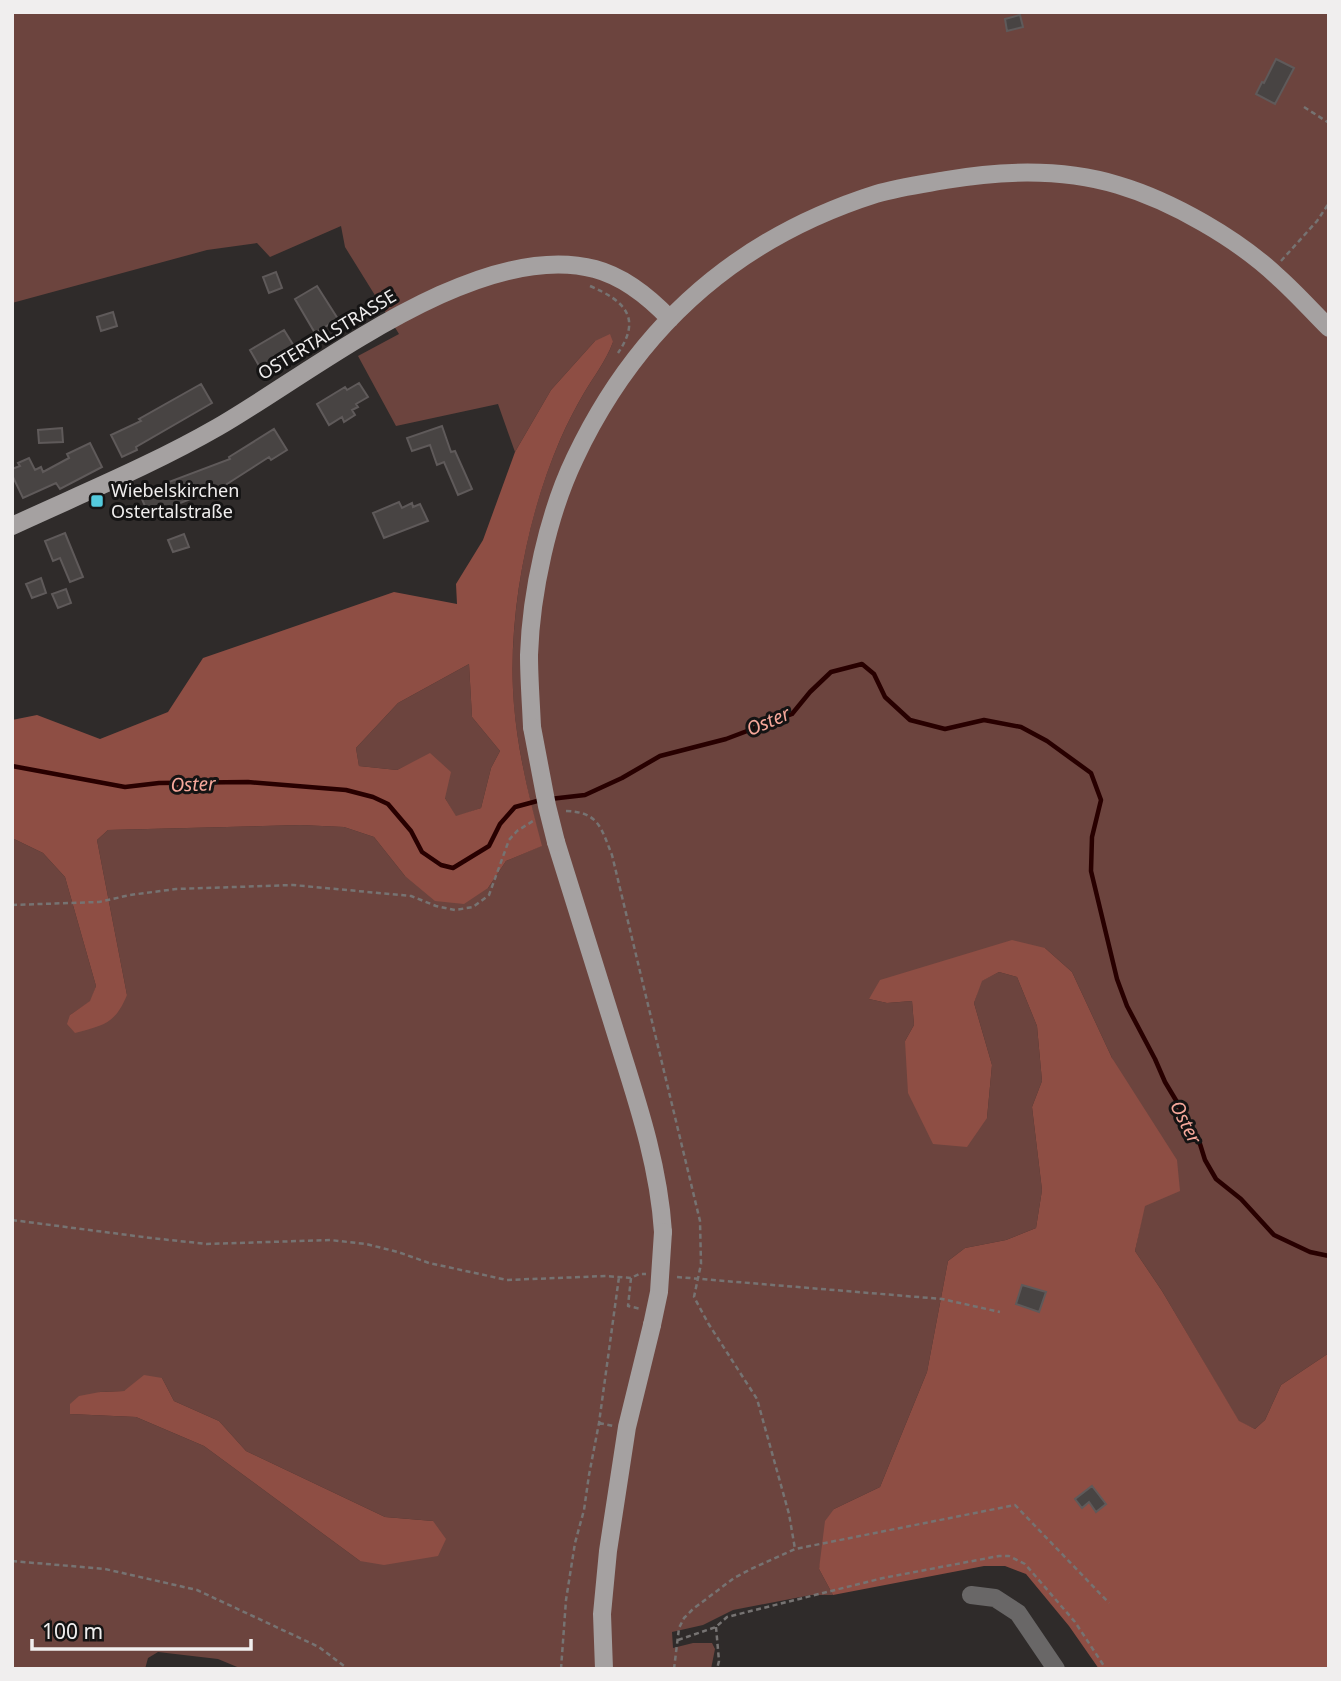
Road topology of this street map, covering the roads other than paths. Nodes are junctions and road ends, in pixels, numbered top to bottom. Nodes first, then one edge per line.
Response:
1 (670, 319) junction
2 (1329, 328) edge
3 (12, 526) edge
4 (971, 1595) dead end
5 (604, 1669) edge
6 (1056, 1669) edge

1 - 2 main road
1 - 3 main road, OSTERTALSTRASSE
1 - 5 main road, bridge
4 - 6 lane

